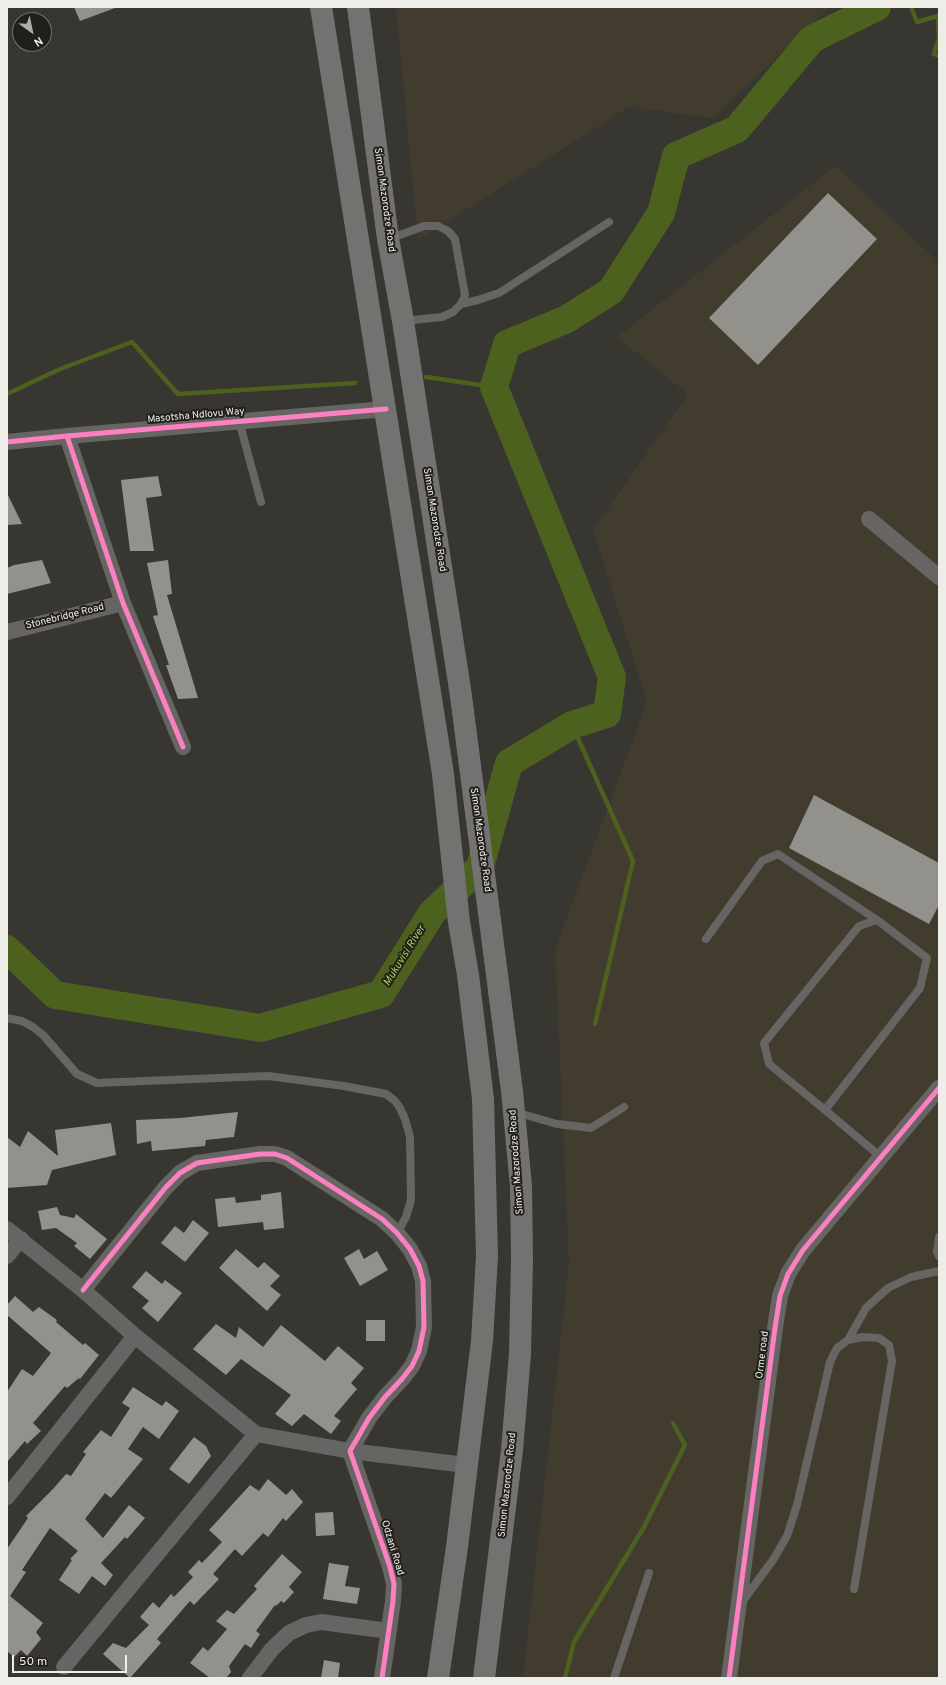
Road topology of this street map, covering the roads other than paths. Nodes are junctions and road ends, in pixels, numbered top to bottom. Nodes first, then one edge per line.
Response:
1 (321, 7) edge
2 (358, 7) edge
3 (609, 222) dead end
4 (388, 239) junction
5 (462, 304) junction
6 (403, 322) junction
7 (386, 409) junction
8 (239, 421) junction
9 (66, 436) junction
10 (7, 442) edge
11 (260, 502) dead end
12 (869, 519) dead end
13 (939, 577) edge
14 (123, 603) junction
15 (7, 632) edge
16 (183, 747) dead end
17 (877, 920) junction
18 (706, 939) dead end
19 (7, 1018) edge
20 (939, 1088) edge
21 (624, 1107) dead end
22 (825, 1110) junction
23 (514, 1112) junction
24 (881, 1157) junction
25 (7, 1229) edge
26 (397, 1233) junction
27 (939, 1237) edge
28 (20, 1239) junction
29 (7, 1256) edge
30 (939, 1256) edge
31 (939, 1271) edge
32 (82, 1290) junction
33 (135, 1336) junction
34 (848, 1340) junction
35 (256, 1434) junction
36 (350, 1451) junction
37 (466, 1465) junction
38 (7, 1497) edge
39 (649, 1573) dead end
40 (854, 1589) dead end
41 (739, 1606) junction
42 (389, 1631) junction
43 (64, 1667) dead end
44 (250, 1678) edge
45 (382, 1678) edge
46 (438, 1678) edge
47 (484, 1678) edge
48 (614, 1678) edge
49 (729, 1678) edge

1 - 7 highway
2 - 4 highway, Simon Mazorodze Road
3 - 5 lane
4 - 5 lane
4 - 6 highway, Simon Mazorodze Road
5 - 6 lane
6 - 23 highway, Simon Mazorodze Road
7 - 8 street, Masotsha Ndlovu Way
7 - 37 highway
8 - 9 street, Masotsha Ndlovu Way
8 - 11 lane
9 - 10 street, Masotsha Ndlovu Way
9 - 14 street
12 - 13 street
14 - 15 street, Stonebridge Road
14 - 16 street
17 - 18 lane
17 - 22 lane
17 - 22 lane
19 - 26 lane
20 - 24 street, Orme road
21 - 23 lane
22 - 24 lane
23 - 47 highway, Simon Mazorodze Road
24 - 41 street, Orme road
25 - 28 street
26 - 32 street
26 - 36 street
27 - 30 lane
28 - 29 street
28 - 32 street
31 - 34 lane
32 - 33 street
33 - 35 street
33 - 38 street
34 - 40 lane
34 - 41 lane
35 - 36 street
35 - 43 street
36 - 37 street
36 - 42 street, Odzani Road
37 - 46 highway
39 - 48 lane
41 - 49 street, Orme road
42 - 44 street
42 - 45 street, Odzani Road

